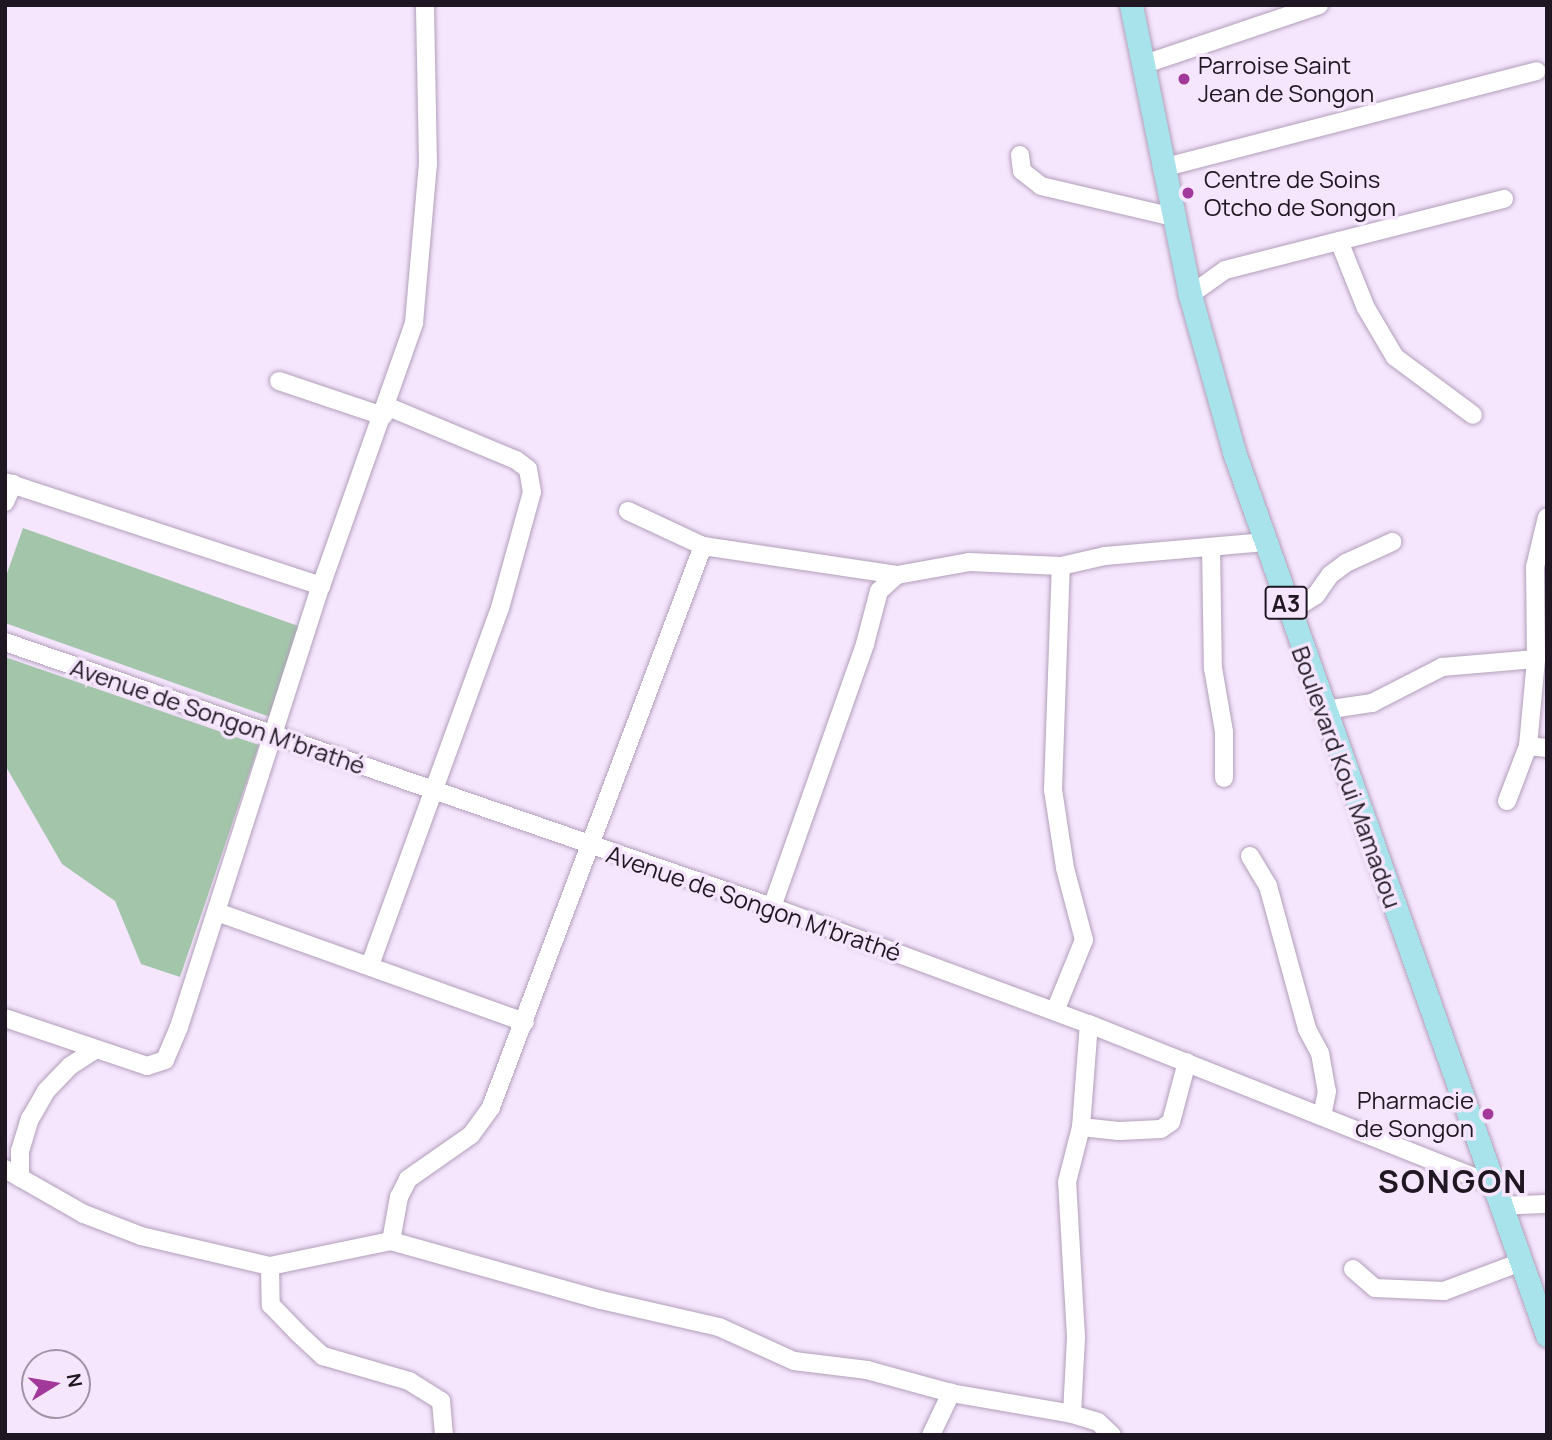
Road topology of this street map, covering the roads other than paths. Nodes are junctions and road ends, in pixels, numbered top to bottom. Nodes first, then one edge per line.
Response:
1 (425, 5) edge
2 (1130, 5) edge
3 (1319, 5) edge
4 (1142, 65) junction
5 (1537, 71) dead end
6 (1020, 155) dead end
7 (1162, 168) junction
8 (1504, 199) dead end
9 (1173, 217) junction
10 (1339, 241) junction
11 (1190, 295) junction
12 (279, 381) dead end
13 (384, 411) junction
14 (1473, 415) dead end
15 (9, 483) edge
16 (5, 502) edge
17 (628, 511) dead end
18 (1547, 517) edge
19 (1265, 542) junction
20 (1392, 542) dead end
21 (703, 545) junction
22 (1210, 547) junction
23 (1061, 566) junction
24 (897, 575) junction
25 (321, 586) junction
26 (1289, 611) junction
27 (5, 642) edge
28 (1539, 666) edge
29 (1325, 710) junction
30 (272, 734) junction
31 (1528, 746) junction
32 (1547, 748) edge
33 (1224, 778) dead end
34 (435, 791) junction
35 (1507, 801) dead end
36 (593, 846) junction
37 (1251, 856) dead end
38 (772, 907) junction
39 (217, 912) junction
40 (370, 965) junction
41 (1055, 1011) junction
42 (5, 1018) edge
43 (525, 1021) junction
44 (1089, 1024) junction
45 (95, 1050) junction
46 (1187, 1062) junction
47 (1322, 1116) junction
48 (1081, 1127) junction
49 (13, 1173) edge
50 (1497, 1195) junction
51 (1547, 1204) edge
52 (391, 1241) junction
53 (1521, 1262) junction
54 (270, 1266) junction
55 (1353, 1269) dead end
56 (1547, 1335) edge
57 (951, 1393) junction
58 (1072, 1414) junction
59 (444, 1435) edge
60 (931, 1435) edge
61 (1112, 1435) edge

1 - 13 street
2 - 4 main road, Boulevard Koui Mamadou / A3
3 - 4 street
4 - 7 main road, Boulevard Koui Mamadou / A3
5 - 7 street
6 - 9 street
7 - 9 main road, Boulevard Koui Mamadou / A3
8 - 10 street
9 - 11 main road, Boulevard Koui Mamadou / A3
10 - 11 street
10 - 14 street
11 - 19 main road, Boulevard Koui Mamadou / A3
12 - 13 street
13 - 25 street
13 - 34 street
15 - 16 street
15 - 25 street
17 - 21 street
18 - 28 street
19 - 22 street
19 - 26 main road, Boulevard Koui Mamadou / A3
20 - 26 street
21 - 24 street
21 - 36 street
22 - 23 street
22 - 33 street
23 - 24 street
23 - 41 street
24 - 38 street
25 - 30 street
26 - 29 main road, Boulevard Koui Mamadou / A3
27 - 30 street, Avenue de Songon M'brathé
28 - 29 street
28 - 31 street
29 - 50 main road, Boulevard Koui Mamadou / A3
30 - 34 street, Avenue de Songon M'brathé
30 - 39 street
31 - 32 street
31 - 35 street
34 - 36 street, Avenue de Songon M'brathé
34 - 40 street
36 - 38 street, Avenue de Songon M'brathé
36 - 43 street
37 - 47 street
38 - 41 street, Avenue de Songon M'brathé
39 - 40 street
39 - 45 street
40 - 43 street
41 - 44 street, Avenue de Songon M'brathé
42 - 45 street
43 - 52 street
44 - 46 street, Avenue de Songon M'brathé
44 - 48 street
45 - 49 street
46 - 47 street, Avenue de Songon M'brathé
46 - 48 street
47 - 50 street, Avenue de Songon M'brathé
48 - 58 street
49 - 54 street
50 - 51 street
50 - 53 main road, Boulevard Koui Mamadou / A3
52 - 54 street
52 - 57 street
53 - 55 street
53 - 56 main road, Boulevard Koui Mamadou / A3
54 - 59 street
57 - 58 street
57 - 60 street
58 - 61 street

